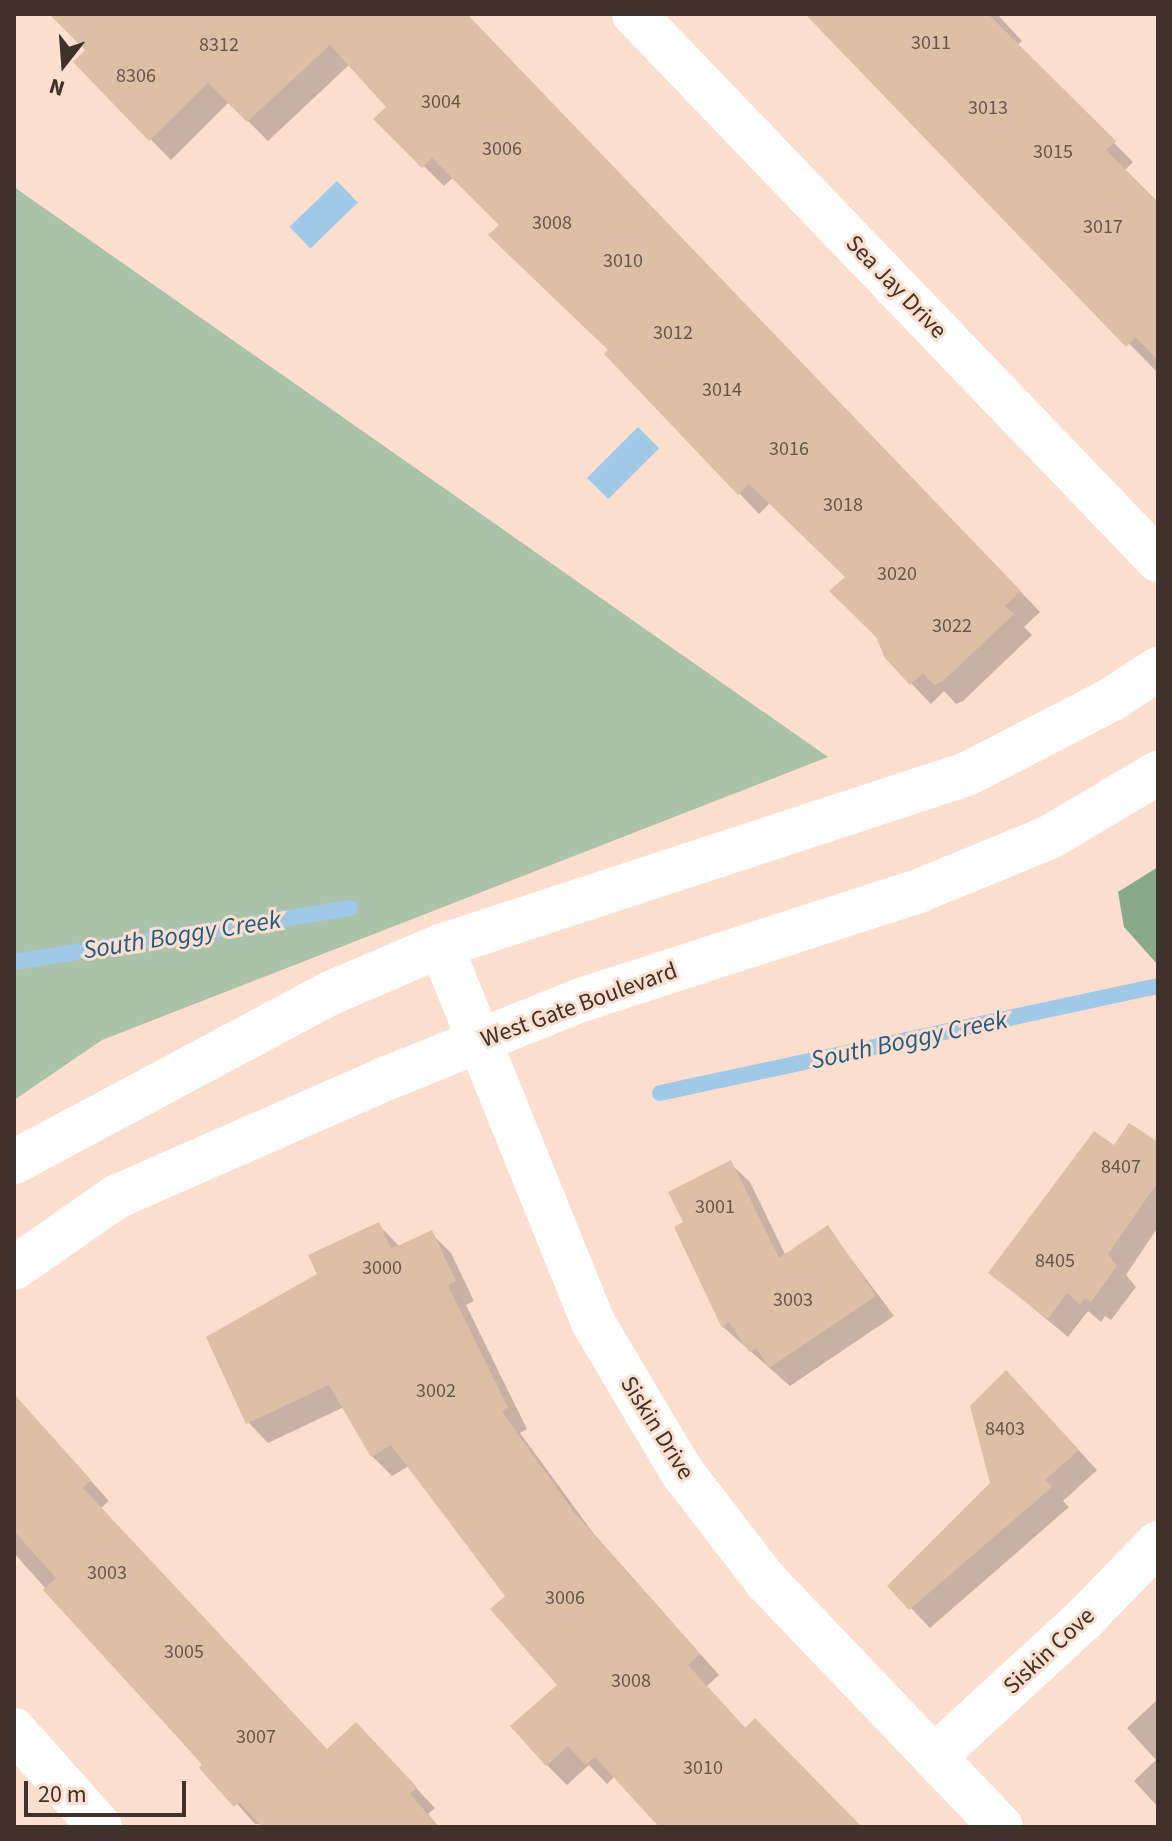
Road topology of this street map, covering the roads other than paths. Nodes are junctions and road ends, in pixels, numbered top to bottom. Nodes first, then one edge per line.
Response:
1 (634, 14) edge
2 (1158, 560) edge
3 (1158, 669) edge
4 (1158, 773) edge
5 (441, 946) junction
6 (478, 1041) junction
7 (14, 1162) edge
8 (14, 1268) edge
9 (1158, 1543) edge
10 (14, 1730) edge
11 (935, 1756) junction
12 (100, 1827) edge
13 (1001, 1827) edge

1 - 2 main road, Sea Jay Drive
3 - 5 main road
4 - 6 main road, West Gate Boulevard
5 - 6 main road, Siskin Drive
5 - 7 main road
6 - 8 main road, West Gate Boulevard
6 - 11 main road, Siskin Drive
9 - 11 main road, Siskin Cove
10 - 12 main road
11 - 13 main road, Siskin Drive

